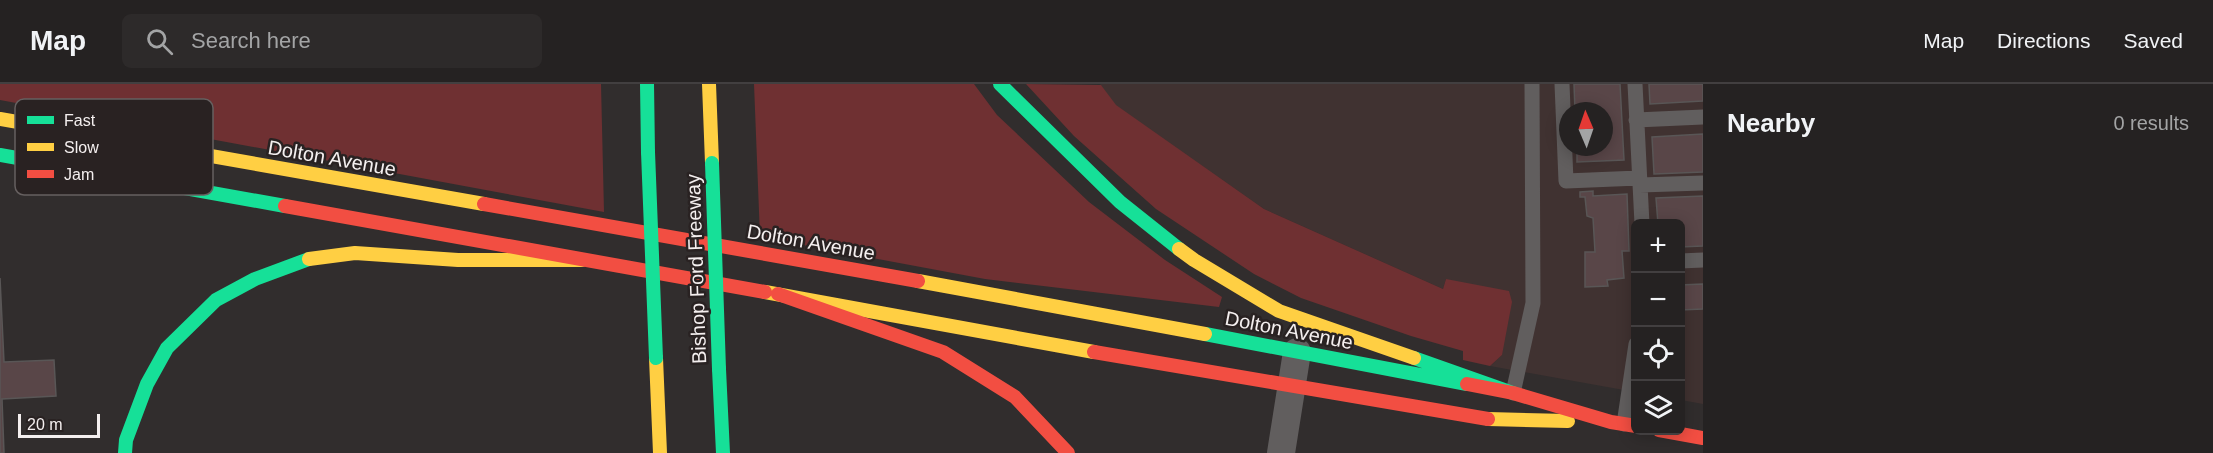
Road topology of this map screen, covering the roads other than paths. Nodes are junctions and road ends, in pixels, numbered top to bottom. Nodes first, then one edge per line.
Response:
1 (647, 84) edge
2 (709, 84) edge
3 (1000, 84) edge
4 (1532, 84) edge
5 (1562, 84) edge
6 (1635, 84) edge
7 (1703, 117) edge
8 (0, 119) edge
9 (1636, 120) junction
10 (15, 122) edge
11 (0, 154) edge
12 (213, 156) edge
13 (15, 157) edge
14 (1640, 182) junction
15 (1703, 183) edge
16 (213, 193) edge
17 (1642, 219) edge
18 (582, 260) junction
19 (1703, 260) edge
20 (1685, 261) edge
21 (778, 294) junction
22 (1298, 352) junction
23 (1631, 373) edge
24 (1292, 384) junction
25 (1513, 393) junction
26 (721, 416) junction
27 (658, 418) junction
28 (1624, 424) edge
29 (1685, 435) edge
30 (1703, 438) edge
31 (125, 453) edge
32 (655, 453) edge
33 (660, 453) edge
34 (723, 453) edge
35 (732, 453) edge
36 (1068, 453) edge
37 (1281, 453) edge

1 - 27 main road, bridge
2 - 26 main road, Bishop Ford Freeway, bridge
3 - 25 main road
4 - 25 lane
5 - 14 lane
6 - 9 lane
7 - 9 lane
8 - 10 main road, Dolton Avenue
9 - 14 lane
11 - 13 main road
12 - 22 main road, Dolton Avenue
14 - 15 lane
14 - 17 lane
16 - 18 main road
18 - 21 main road
18 - 31 main road
19 - 20 lane
21 - 24 main road
21 - 36 main road
22 - 24 street
22 - 25 main road, Dolton Avenue
23 - 28 lane
24 - 28 main road
24 - 37 street
25 - 28 main road, Dolton Avenue
26 - 34 main road, Bishop Ford Freeway
26 - 35 main road
27 - 32 main road
27 - 33 main road
29 - 30 main road

